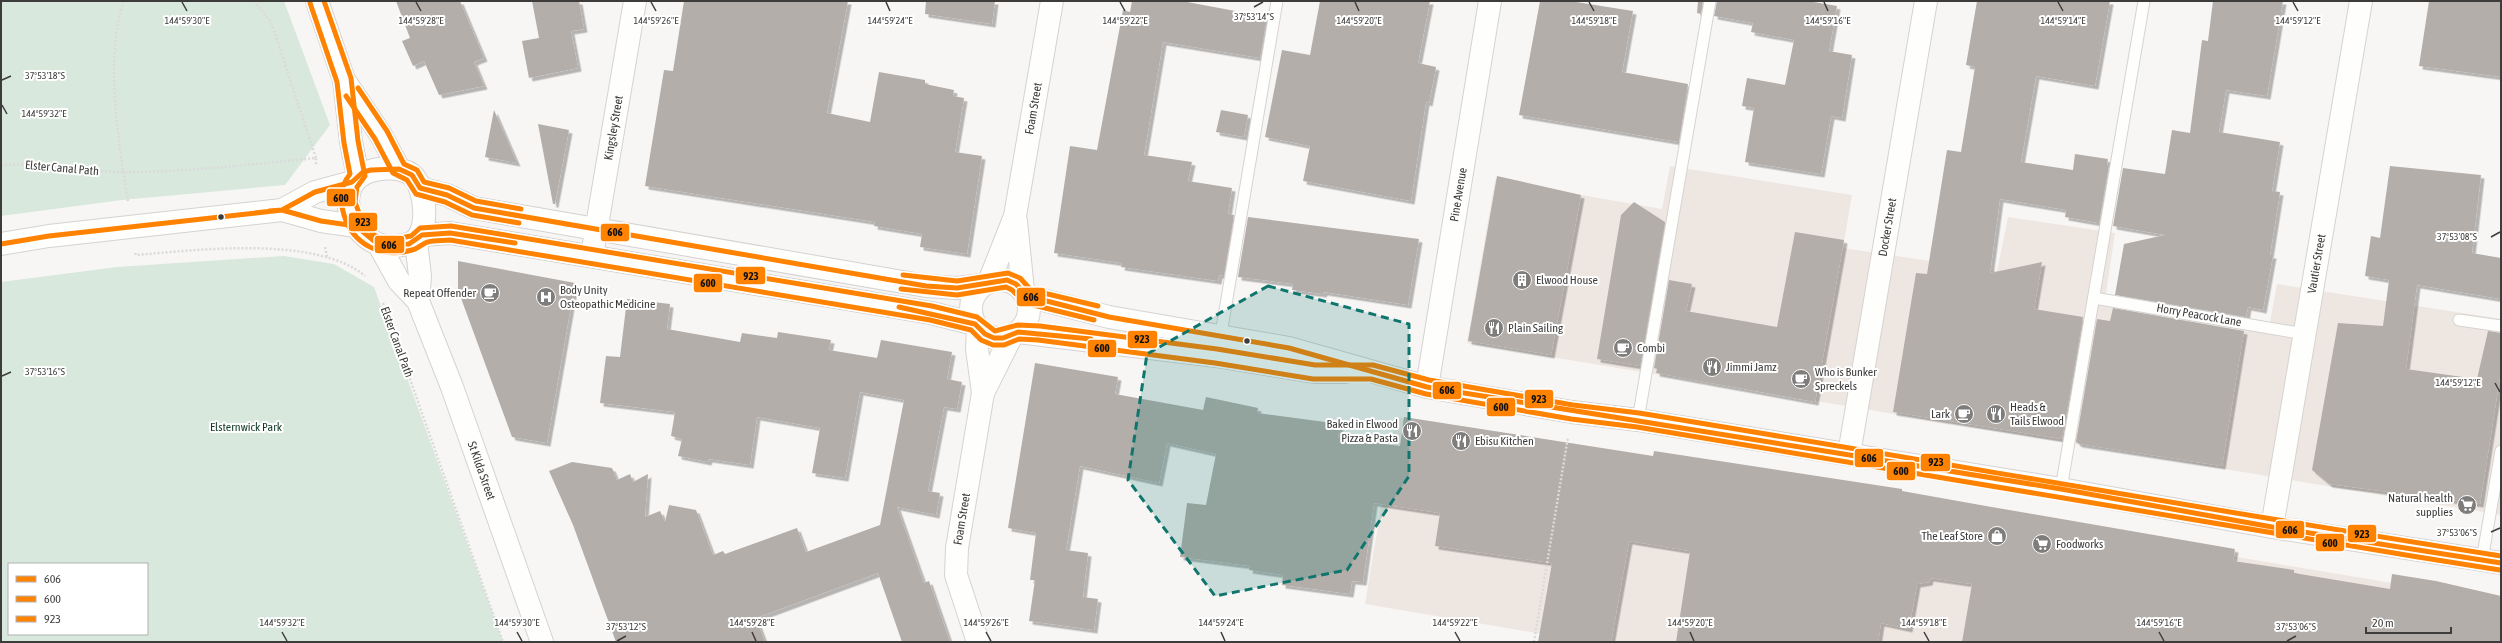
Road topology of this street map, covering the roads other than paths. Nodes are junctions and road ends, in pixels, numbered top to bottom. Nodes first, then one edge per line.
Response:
1 (317, 1) edge
2 (635, 1) edge
3 (1052, 1) edge
4 (1277, 1) edge
5 (1490, 1) edge
6 (1710, 1) edge
7 (1926, 1) edge
8 (2144, 1) edge
9 (2361, 1) edge
10 (344, 80) junction
11 (399, 169) junction
12 (355, 179) junction
13 (420, 188) junction
14 (282, 210) junction
15 (1015, 216) junction
16 (356, 226) junction
17 (596, 227) junction
18 (419, 238) junction
19 (1, 244) edge
20 (379, 245) junction
21 (592, 255) junction
22 (986, 283) junction
23 (1025, 293) junction
24 (2094, 298) junction
25 (418, 301) junction
26 (2459, 320) dead end
27 (977, 326) junction
28 (2501, 326) edge
29 (1015, 334) junction
30 (2304, 334) junction
31 (1218, 347) junction
32 (1427, 387) junction
33 (984, 393) junction
34 (1638, 420) junction
35 (2501, 451) edge
36 (1849, 454) junction
37 (2061, 489) junction
38 (2272, 527) junction
39 (2491, 562) edge
40 (542, 642) edge
41 (978, 642) edge

1 - 10 street
2 - 17 street, Kingsley Street
3 - 15 street, Foam Street
4 - 31 lane
5 - 32 street, Pine Avenue
6 - 34 lane
7 - 36 street, Docker Street
8 - 24 lane
9 - 30 street, Vautier Street
10 - 11 street
10 - 12 street
11 - 12 street
11 - 13 street
12 - 14 street
12 - 16 street
13 - 17 street
13 - 18 street
14 - 16 street
14 - 19 street
15 - 22 street, Foam Street
15 - 23 street, Foam Street
16 - 20 street
17 - 21 street, Kingsley Street
17 - 22 street
18 - 20 street
18 - 21 street
18 - 25 street, St Kilda Street
20 - 25 street, St Kilda Street
21 - 27 street
22 - 23 street
22 - 27 street
23 - 29 street
23 - 31 street
24 - 30 lane, Horry Peacock Lane
24 - 37 lane
25 - 40 street, St Kilda Street
26 - 28 lane
27 - 29 street
27 - 33 street, Foam Street
29 - 31 street
29 - 33 street, Foam Street
30 - 38 street, Vautier Street
31 - 32 street
32 - 34 street
33 - 41 street, Foam Street
34 - 36 street
35 - 39 lane
36 - 37 street
37 - 38 street
38 - 39 street

